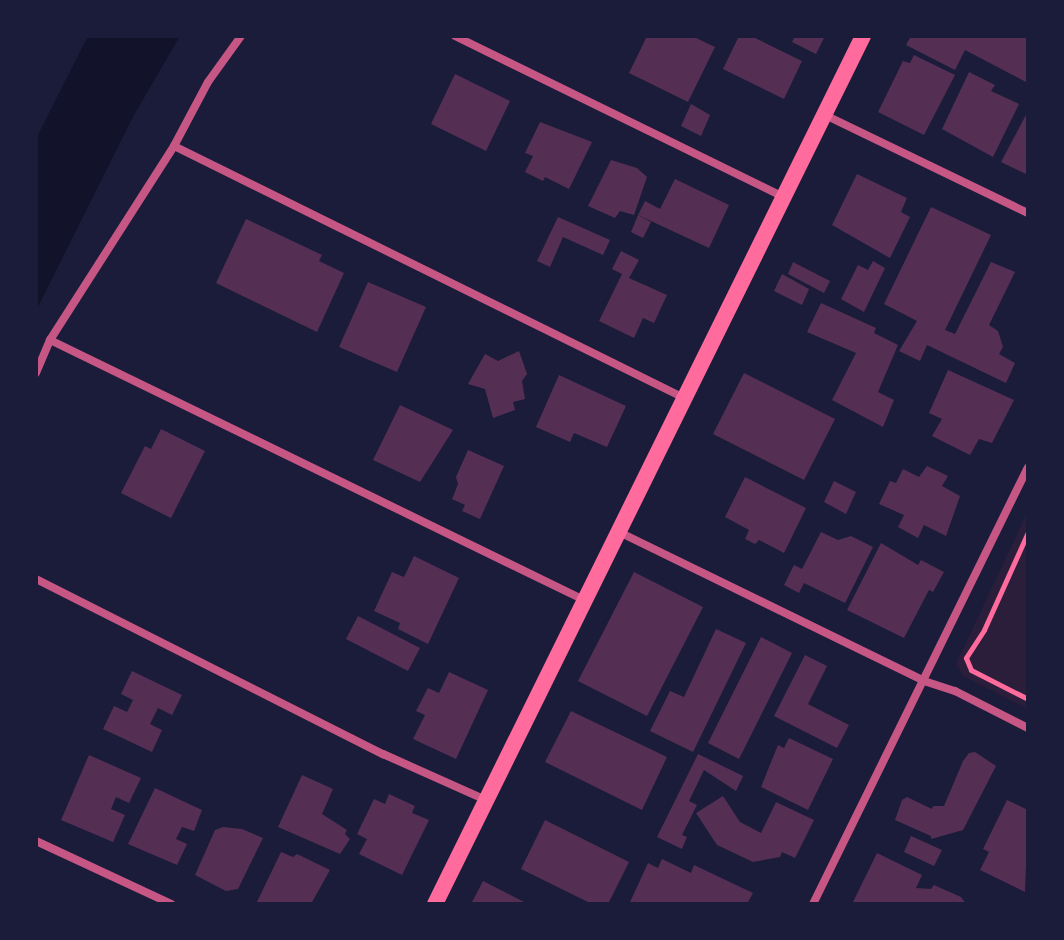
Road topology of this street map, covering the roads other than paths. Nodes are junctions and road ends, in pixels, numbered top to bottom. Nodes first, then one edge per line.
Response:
1 (241, 36) edge
2 (455, 36) edge
3 (863, 36) edge
4 (825, 115) junction
5 (174, 146) junction
6 (784, 197) junction
7 (1028, 213) edge
8 (50, 340) junction
9 (36, 373) edge
10 (685, 398) junction
11 (1028, 468) edge
12 (619, 532) junction
13 (36, 579) edge
14 (584, 600) junction
15 (924, 681) junction
16 (1028, 728) edge
17 (487, 800) junction
18 (36, 841) edge
19 (171, 904) edge
20 (435, 904) edge
21 (813, 904) edge

1 - 5 street
2 - 6 street
3 - 4 main road
4 - 6 main road
4 - 7 street
5 - 8 street
5 - 10 street
6 - 10 main road
8 - 9 street
8 - 14 street
10 - 12 main road
11 - 15 street
12 - 14 main road
12 - 15 street
13 - 17 street
14 - 17 main road
15 - 16 street
15 - 21 street
17 - 20 main road
18 - 19 street

